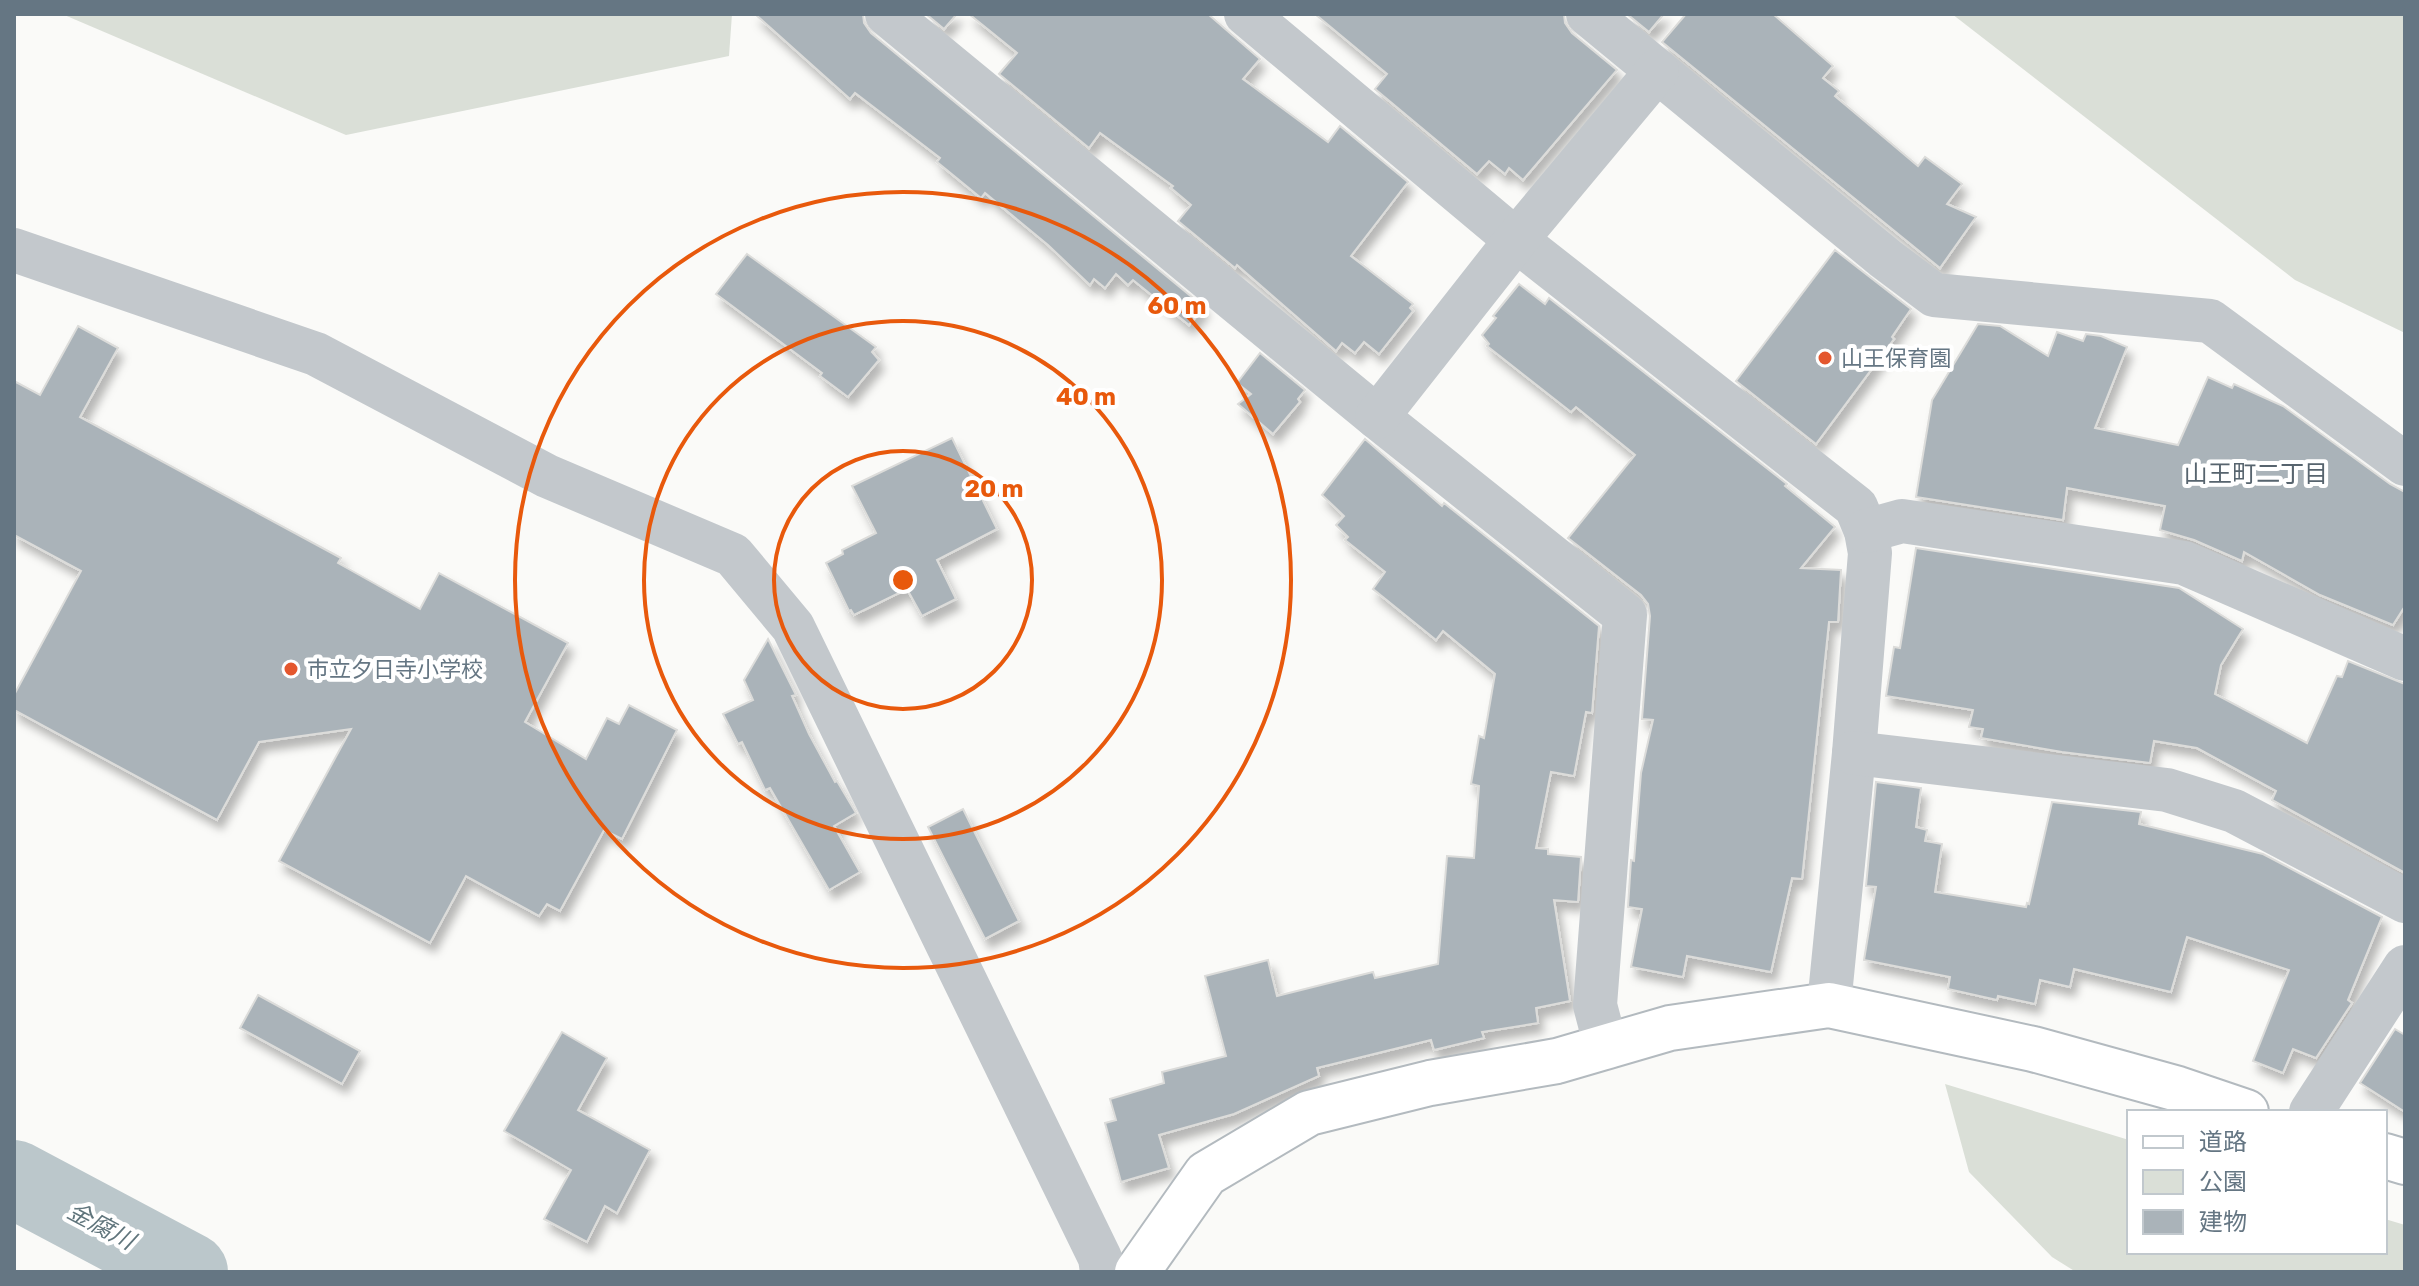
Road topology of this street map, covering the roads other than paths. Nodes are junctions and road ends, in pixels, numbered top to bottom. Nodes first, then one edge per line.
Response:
1 (887, 14) edge
2 (1246, 14) edge
3 (1588, 14) edge
4 (1657, 71) junction
5 (1516, 240) junction
6 (14, 250) edge
7 (1377, 417) junction
8 (2405, 464) edge
9 (1866, 531) junction
10 (2405, 659) edge
11 (1854, 753) junction
12 (2405, 901) edge
13 (2405, 967) edge
14 (1829, 1005) junction
15 (1606, 1047) junction
16 (2240, 1110) edge
17 (2312, 1110) edge
18 (1102, 1272) edge
19 (1137, 1272) edge

1 - 7 street
2 - 5 street
3 - 4 street
4 - 5 street
4 - 8 street
5 - 7 street
5 - 9 street
6 - 18 street
7 - 15 street
9 - 10 street
9 - 11 street
11 - 12 street
11 - 14 street
13 - 17 street
14 - 15 street
14 - 16 street
15 - 19 street

